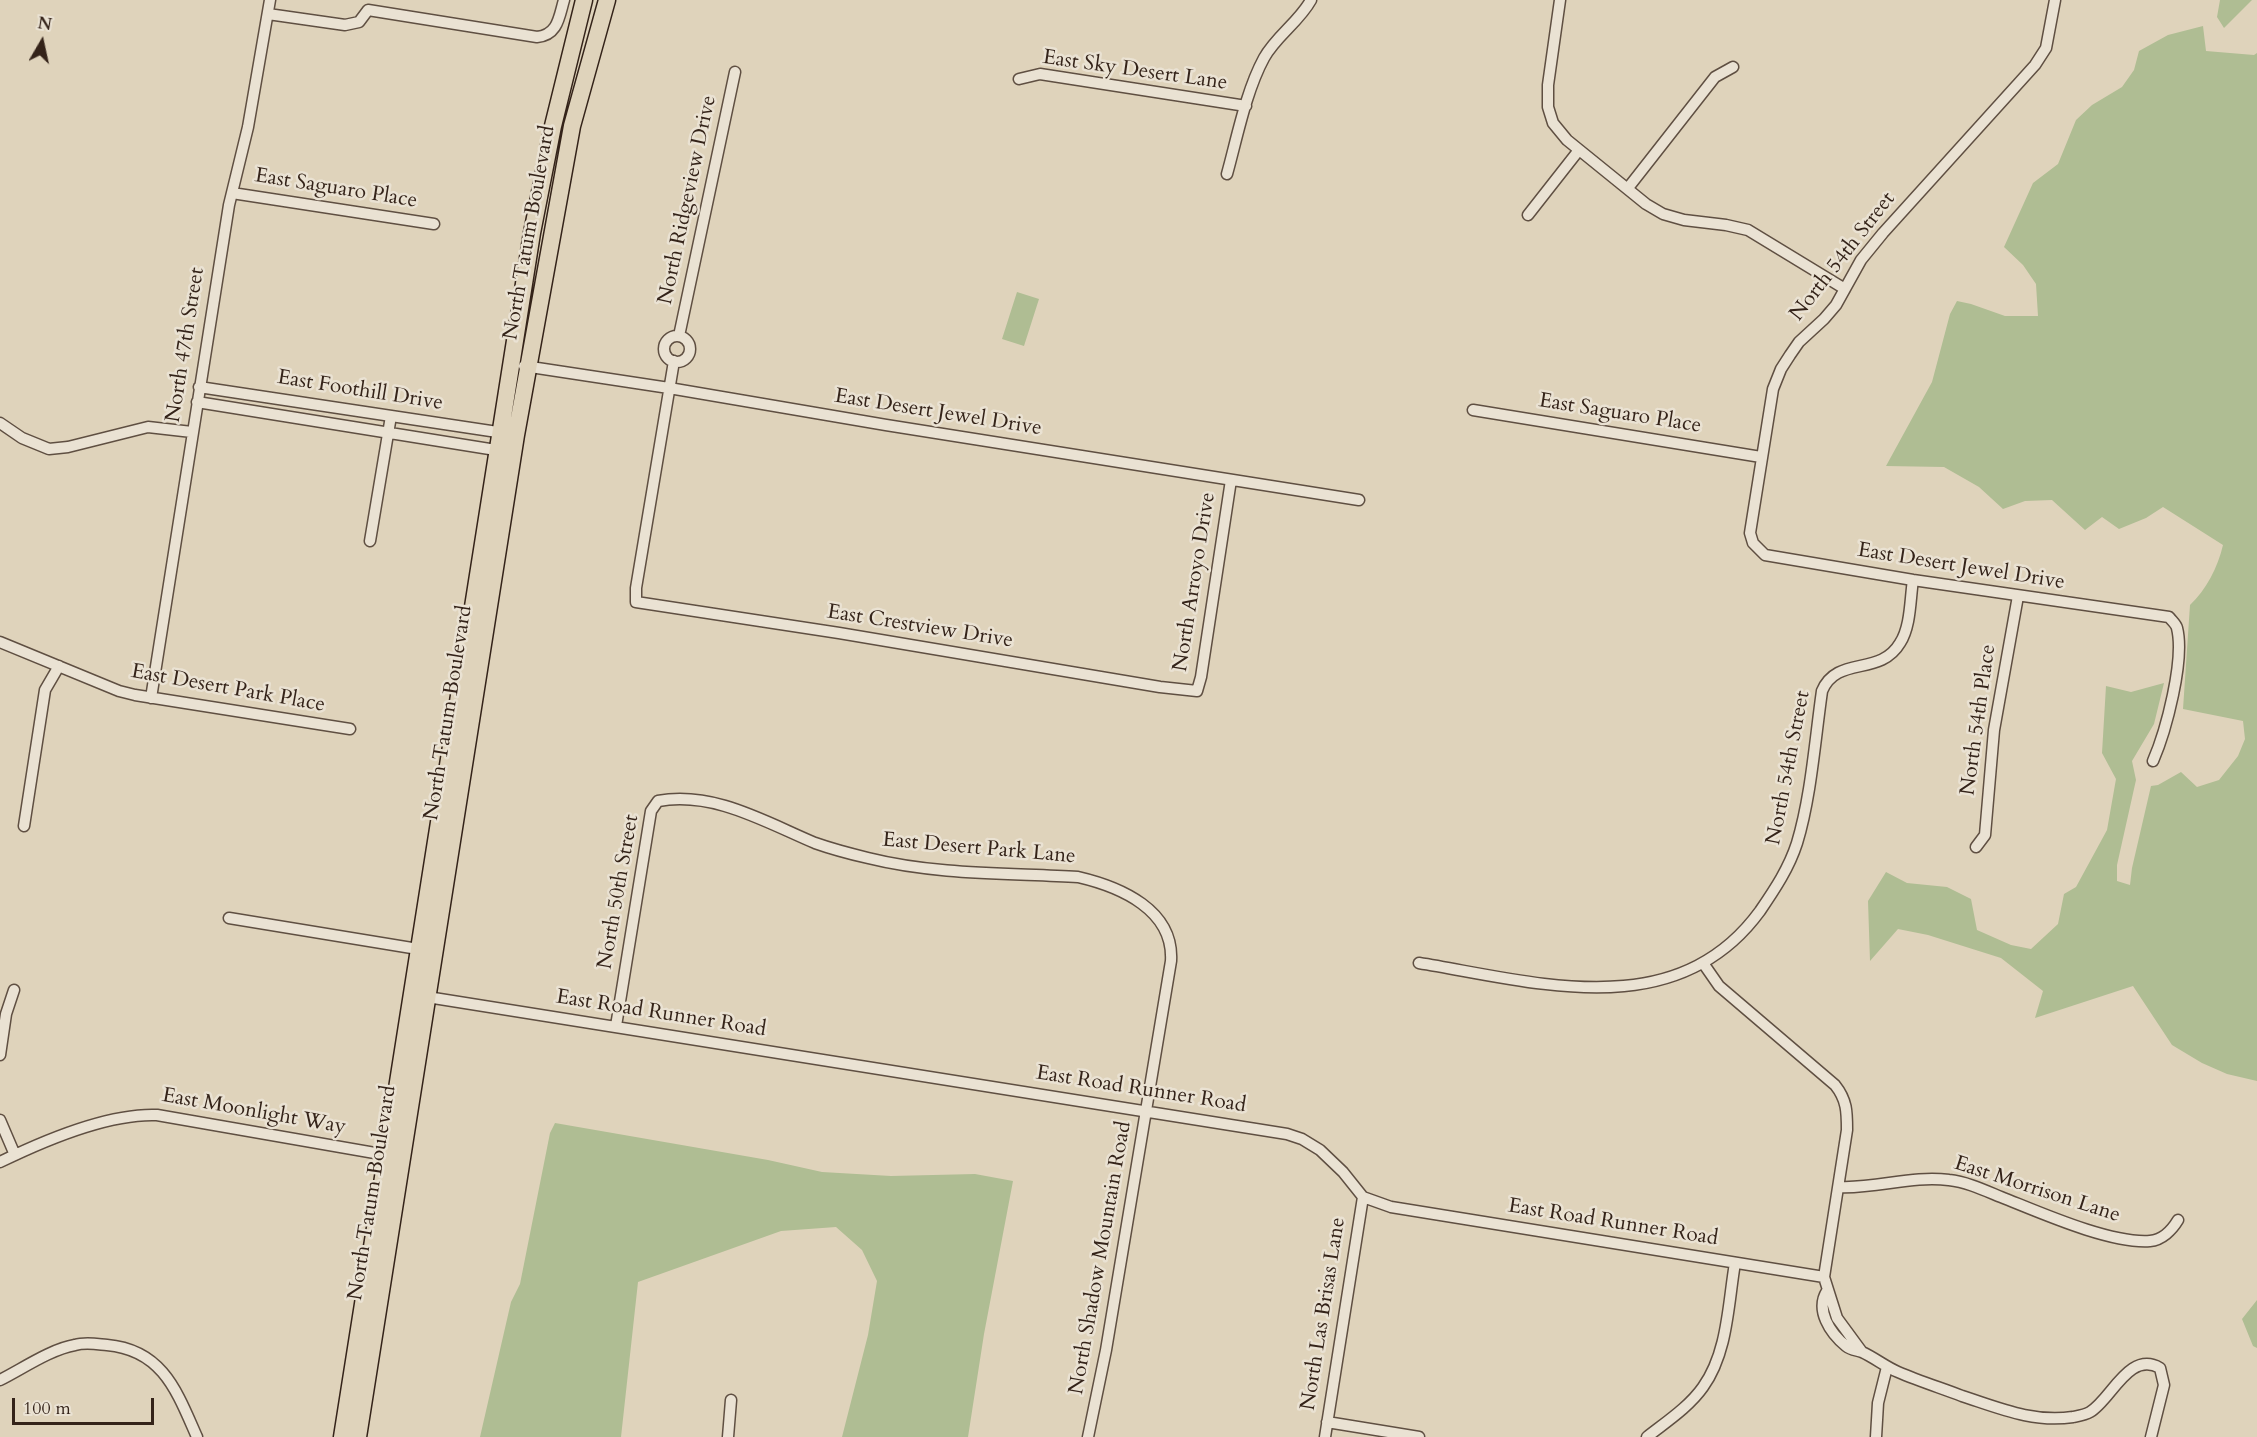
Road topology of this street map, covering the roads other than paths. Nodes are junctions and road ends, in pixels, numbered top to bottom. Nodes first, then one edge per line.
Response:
1 (270, 0) edge
2 (564, 0) edge
3 (607, 0) edge
4 (1311, 0) edge
5 (1560, 0) edge
6 (2055, 0) edge
7 (584, 1) edge
8 (268, 14) junction
9 (1734, 67) dead end
10 (735, 72) dead end
11 (1019, 79) dead end
12 (1246, 106) junction
13 (1579, 150) junction
14 (1227, 174) dead end
15 (1628, 188) junction
16 (232, 193) junction
17 (1528, 216) dead end
18 (434, 224) dead end
19 (1845, 289) junction
20 (679, 336) junction
21 (674, 361) junction
22 (510, 364) junction
23 (528, 367) junction
24 (199, 387) junction
25 (669, 388) junction
26 (197, 402) junction
27 (1473, 410) dead end
28 (391, 416) junction
29 (0, 423) edge
30 (192, 432) junction
31 (388, 432) junction
32 (508, 434) junction
33 (505, 451) junction
34 (1761, 457) junction
35 (1232, 480) junction
36 (1359, 500) dead end
37 (370, 541) dead end
38 (1753, 543) joint
39 (1913, 580) junction
40 (2018, 596) junction
41 (636, 602) joint
42 (0, 642) edge
43 (59, 666) junction
44 (1197, 691) joint
45 (152, 698) junction
46 (350, 729) dead end
47 (2153, 761) dead end
48 (658, 801) joint
49 (24, 826) dead end
50 (1976, 847) dead end
51 (1154, 913) joint
52 (229, 918) dead end
53 (427, 950) junction
54 (1419, 963) dead end
55 (1703, 963) junction
56 (14, 990) dead end
57 (419, 996) junction
58 (616, 1026) junction
59 (0, 1055) edge
60 (1147, 1111) junction
61 (0, 1120) edge
62 (15, 1155) junction
63 (394, 1156) junction
64 (0, 1162) edge
65 (1839, 1187) junction
66 (1363, 1197) junction
67 (2178, 1220) dead end
68 (1735, 1263) junction
69 (1824, 1277) junction
70 (1887, 1367) junction
71 (0, 1380) edge
72 (731, 1400) dead end
73 (1327, 1422) junction
74 (197, 1437) edge
75 (342, 1437) edge
76 (358, 1437) edge
77 (728, 1437) edge
78 (1088, 1437) edge
79 (1325, 1437) edge
80 (1419, 1437) edge
81 (1647, 1437) edge
82 (1876, 1437) edge
83 (2151, 1437) edge

1 - 8 street, North 47th Street
2 - 8 street
3 - 23 main road, North Tatum Boulevard
4 - 12 street
5 - 13 street
6 - 19 street, North 54th Street
7 - 22 main road, North Tatum Boulevard
8 - 16 street, North 47th Street
9 - 15 street
10 - 20 street, North Ridgeview Drive
11 - 12 street, East Sky Desert Lane
12 - 14 street
13 - 15 street
13 - 17 street
15 - 19 street
16 - 18 street, East Saguaro Place
16 - 24 street, North 47th Street
19 - 34 street, North 54th Street
20 - 21 street, North Ridgeview Drive
20 - 21 street, North Ridgeview Drive
21 - 25 street, North Ridgeview Drive
22 - 23 street, East Desert Jewel Drive
22 - 32 main road, North Tatum Boulevard
23 - 25 street, East Desert Jewel Drive
23 - 32 main road, North Tatum Boulevard
24 - 26 street, North 47th Street
24 - 28 street, East Foothill Drive
25 - 35 street, East Desert Jewel Drive
25 - 41 street, North Ridgeview Drive
26 - 30 street, North 47th Street
26 - 31 street, East Foothill Drive
27 - 34 street, East Saguaro Place
28 - 31 street
28 - 32 street, East Foothill Drive
29 - 30 street
30 - 45 street, North 47th Street
31 - 33 street, East Foothill Drive
31 - 37 street
32 - 33 main road, North Tatum Boulevard
33 - 53 main road, North Tatum Boulevard
34 - 38 street, North 54th Street
35 - 36 street, East Desert Jewel Drive
35 - 44 street, North Arroyo Drive
38 - 39 street, East Desert Jewel Drive
39 - 40 street, East Desert Jewel Drive
39 - 55 street, North 54th Street
40 - 47 street, East Desert Jewel Drive
40 - 50 street, North 54th Place
41 - 44 street, East Crestview Drive
42 - 43 street, East Desert Park Place
43 - 45 street, East Desert Park Place
43 - 49 street
45 - 46 street, East Desert Park Place
48 - 51 street, East Desert Park Lane
48 - 58 street, North 50th Street
51 - 60 street, North Shadow Mountain Road
52 - 53 street
53 - 57 main road, North Tatum Boulevard
54 - 55 street
55 - 65 street
56 - 59 street
57 - 58 street, East Road Runner Road
57 - 63 main road, North Tatum Boulevard
58 - 60 street, East Road Runner Road
60 - 66 street, East Road Runner Road
60 - 78 street, North Shadow Mountain Road
61 - 62 street
62 - 63 street, East Moonlight Way
62 - 64 street, East Moonlight Way
63 - 75 main road, North Tatum Boulevard
63 - 76 main road, North Tatum Boulevard
65 - 67 street, East Morrison Lane
65 - 69 street
66 - 68 street, East Road Runner Road
66 - 73 street, North Las Brisas Lane
68 - 69 street, East Road Runner Road
68 - 81 street
69 - 70 street
70 - 82 street
70 - 83 street
71 - 74 street
72 - 77 street
73 - 79 street, North Las Brisas Lane
73 - 80 street

